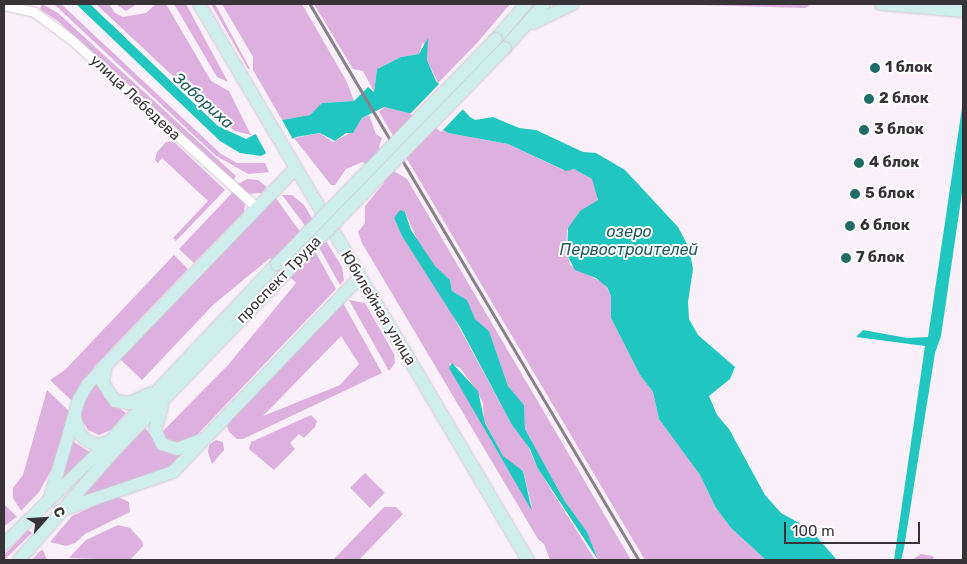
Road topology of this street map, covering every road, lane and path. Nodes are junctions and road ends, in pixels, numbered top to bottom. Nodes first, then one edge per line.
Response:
1 (198, 4) edge
2 (526, 4) edge
3 (544, 4) edge
4 (573, 4) edge
5 (882, 4) edge
6 (4, 5) edge
7 (963, 11) edge
8 (520, 31) junction
9 (294, 170) junction
10 (256, 207) junction
11 (281, 269) junction
12 (360, 277) junction
13 (107, 362) junction
14 (161, 395) junction
15 (75, 416) junction
16 (202, 439) junction
17 (109, 442) junction
18 (49, 502) junction
19 (60, 511) junction
20 (4, 544) edge
21 (19, 560) edge
22 (528, 560) edge

1 - 9 main road, Юбилейная улица
2 - 11 main road, проспект Труда, bridge
3 - 8 main road, проспект Труда
4 - 8 main road
5 - 7 main road
6 - 10 street, улица Лебедева
8 - 11 main road, проспект Труда, bridge
9 - 10 main road
9 - 12 main road, Юбилейная улица
10 - 13 main road
11 - 14 main road, проспект Труда
12 - 16 main road
12 - 22 main road, Юбилейная улица
13 - 14 main road
13 - 15 main road
14 - 16 main road
14 - 17 main road, проспект Труда
14 - 19 main road, проспект Труда
15 - 17 main road
15 - 18 main road
16 - 19 main road
17 - 18 main road, проспект Труда
18 - 19 main road
18 - 20 main road, проспект Труда
19 - 21 main road, проспект Труда

